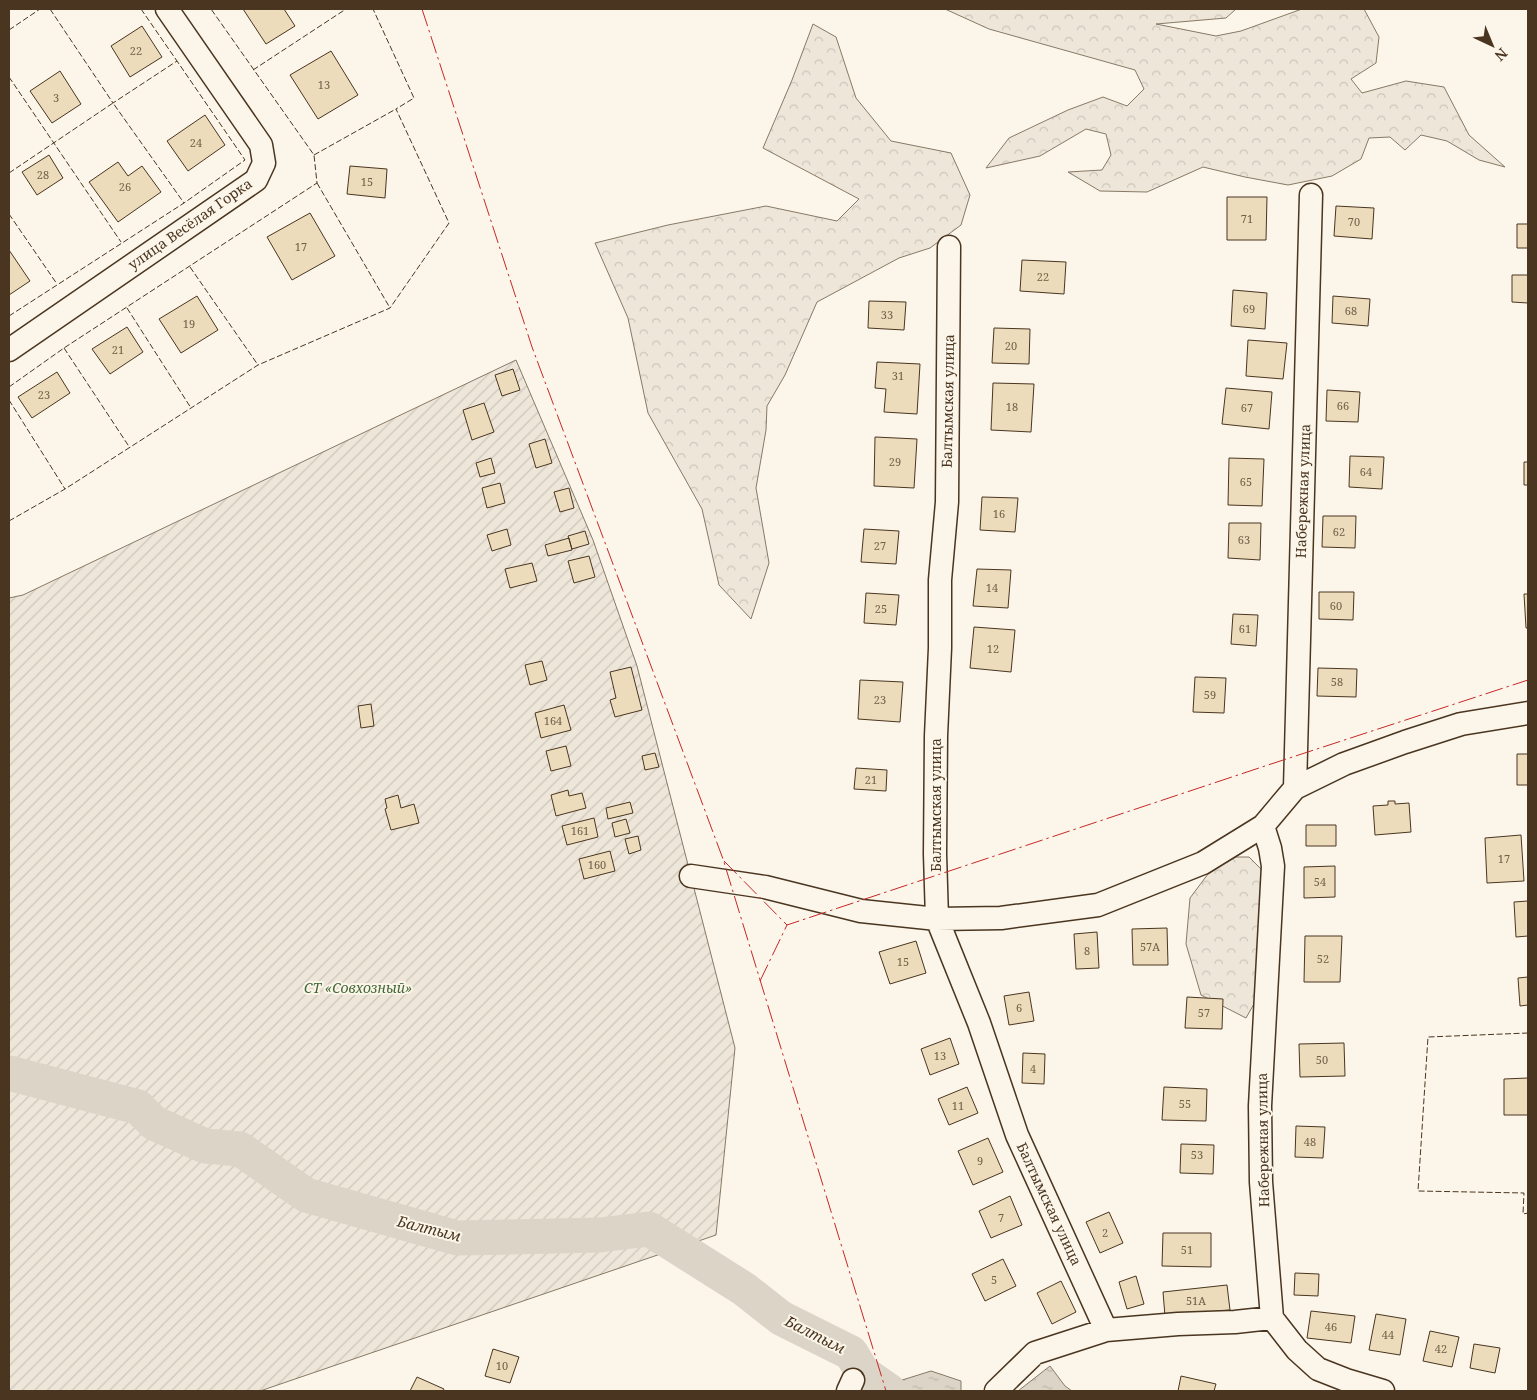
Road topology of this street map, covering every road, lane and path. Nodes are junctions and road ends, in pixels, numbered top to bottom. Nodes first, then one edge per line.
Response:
1 (167, 9) edge
2 (1311, 195) dead end
3 (950, 247) dead end
4 (9, 350) edge
5 (1528, 713) edge
6 (1295, 788) junction
7 (1263, 826) junction
8 (691, 876) dead end
9 (937, 919) junction
10 (1272, 1318) junction
11 (1106, 1330) junction
12 (996, 1391) edge
13 (1383, 1391) edge

1 - 4 street, улица Весёлая Горка
2 - 6 street, Набережная улица
3 - 9 street, Балтымская улица
5 - 6 street
6 - 7 street
7 - 9 street
7 - 10 street, Набережная улица
8 - 9 street
9 - 11 street, Балтымская улица
10 - 11 street
10 - 13 street
11 - 12 street

